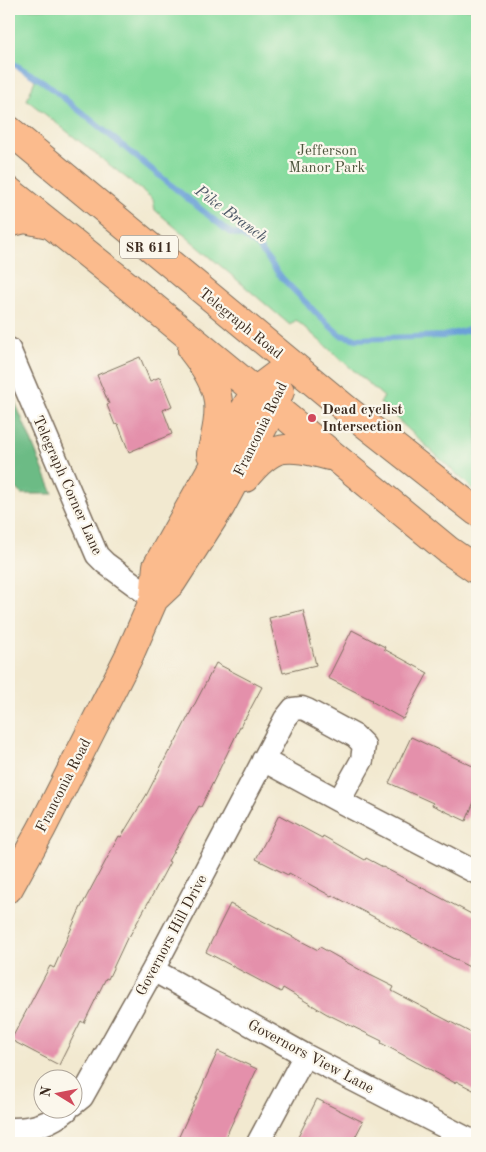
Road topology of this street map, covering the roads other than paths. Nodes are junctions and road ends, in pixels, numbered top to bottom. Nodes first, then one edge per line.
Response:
1 (9, 130) edge
2 (9, 191) edge
3 (9, 223) edge
4 (49, 224) junction
5 (129, 287) junction
6 (9, 349) edge
7 (291, 364) junction
8 (265, 399) junction
9 (334, 457) junction
10 (203, 485) junction
11 (221, 506) junction
12 (477, 512) edge
13 (477, 570) edge
14 (154, 599) junction
15 (263, 760) junction
16 (339, 802) junction
17 (477, 873) edge
18 (9, 888) edge
19 (153, 970) junction
20 (305, 1055) junction
21 (82, 1096) edge
22 (51, 1120) edge
23 (9, 1129) edge
24 (470, 1140) dead end
25 (258, 1143) edge

1 - 7 main road, Telegraph Road / SR 611
2 - 4 main road, SR 611
3 - 4 main road
4 - 5 main road, SR 611
5 - 8 main road, SR 611
5 - 10 main road
6 - 14 street, Telegraph Corner Lane
7 - 8 main road, Franconia Road
7 - 12 main road, Telegraph Road / SR 611
8 - 9 main road, SR 611
8 - 10 main road, Franconia Road
8 - 11 main road, Franconia Road
9 - 11 main road
9 - 13 main road, SR 611
10 - 14 main road, Franconia Road
11 - 14 main road, Franconia Road
14 - 18 main road, Franconia Road
15 - 16 street
15 - 16 street, Governors Hill Drive
15 - 19 street, Governors Hill Drive
16 - 17 street
19 - 20 street, Governors View Lane
19 - 21 street, Governors Hill Drive
20 - 24 street, Governors View Lane
20 - 25 street
22 - 23 street

